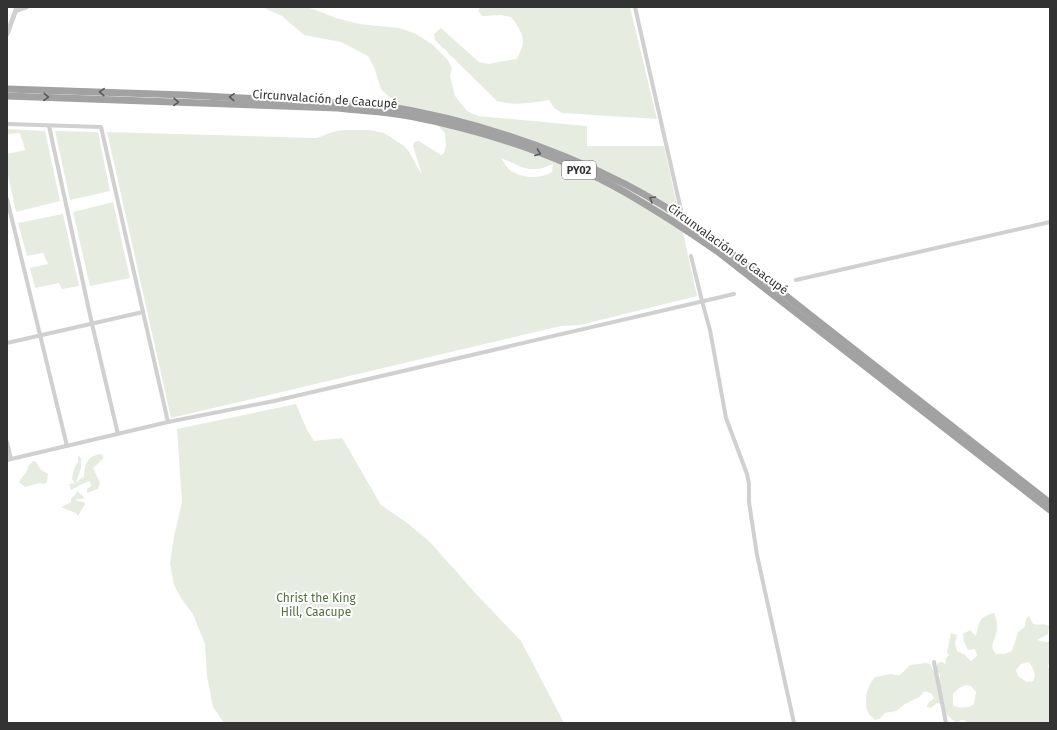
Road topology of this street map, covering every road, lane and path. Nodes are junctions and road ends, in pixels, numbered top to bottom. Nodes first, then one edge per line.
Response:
1 (27, 7) edge
2 (635, 7) edge
3 (16, 9) edge
4 (7, 34) edge
5 (7, 89) edge
6 (7, 96) edge
7 (7, 124) edge
8 (49, 126) junction
9 (7, 199) edge
10 (681, 210) dead end
11 (9, 221) edge
12 (1050, 222) edge
13 (691, 256) dead end
14 (796, 280) dead end
15 (734, 294) dead end
16 (702, 301) junction
17 (143, 312) junction
18 (92, 324) junction
19 (40, 335) junction
20 (7, 343) edge
21 (168, 422) junction
22 (118, 434) junction
23 (7, 442) edge
24 (67, 446) junction
25 (9, 460) edge
26 (1050, 502) edge
27 (1050, 510) edge
28 (934, 662) dead end
29 (794, 723) edge
30 (946, 723) edge

1 - 3 street
2 - 10 street
3 - 4 street
26 -> 5 highway, Circunvalación de Caacupé / PY02
6 -> 27 highway, Circunvalación de Caacupé / PY02
7 - 8 street
8 - 17 street
8 - 18 street
9 - 11 street
11 - 19 street
12 - 14 street
13 - 16 street
15 - 16 street
16 - 21 street
16 - 29 street
17 - 18 street
17 - 21 street
18 - 19 street
18 - 22 street
19 - 20 street
19 - 24 street
21 - 22 street
22 - 24 street
23 - 25 street
24 - 25 street
28 - 30 street

